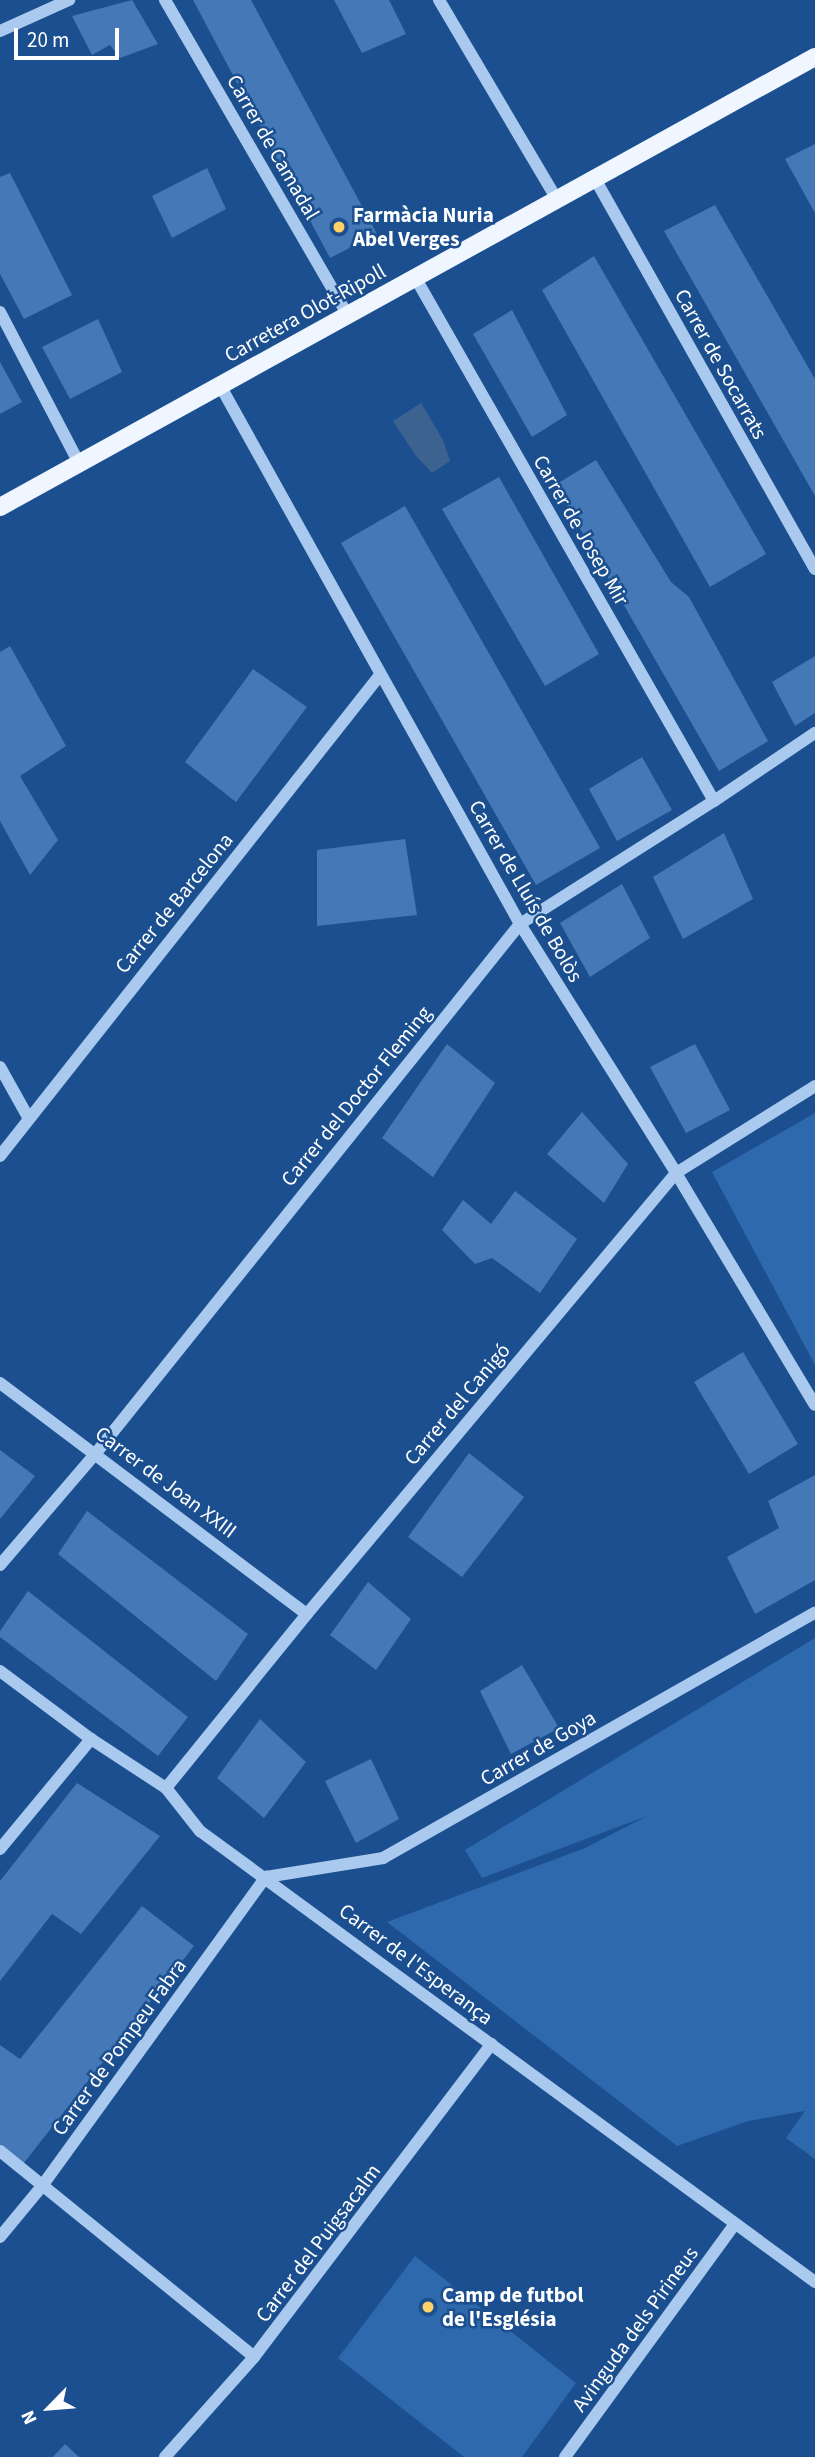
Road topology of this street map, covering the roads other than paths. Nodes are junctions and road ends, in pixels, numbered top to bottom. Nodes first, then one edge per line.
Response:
1 (69, 0) edge
2 (165, 0) edge
3 (439, 0) edge
4 (0, 31) edge
5 (815, 57) edge
6 (594, 177) junction
7 (556, 198) junction
8 (415, 277) junction
9 (0, 312) edge
10 (347, 314) junction
11 (221, 387) junction
12 (79, 463) junction
13 (0, 507) edge
14 (815, 569) edge
15 (380, 675) junction
16 (815, 733) edge
17 (714, 801) junction
18 (520, 924) junction
19 (0, 1067) edge
20 (815, 1086) edge
21 (28, 1117) junction
22 (0, 1156) edge
23 (676, 1173) junction
24 (0, 1383) edge
25 (815, 1405) edge
26 (96, 1453) junction
27 (0, 1565) edge
28 (815, 1613) edge
29 (307, 1614) junction
30 (0, 1671) edge
31 (91, 1739) junction
32 (166, 1788) junction
33 (0, 1850) edge
34 (266, 1877) junction
35 (492, 2044) junction
36 (0, 2151) edge
37 (42, 2186) junction
38 (735, 2224) junction
39 (0, 2238) edge
40 (815, 2282) edge
41 (254, 2357) junction
42 (165, 2457) edge
43 (565, 2457) edge

1 - 4 street
2 - 10 street, Carrer de Camadal
3 - 7 street
5 - 6 main road, Carretera Olot-Ripoll
6 - 7 main road, Carretera Olot-Ripoll
6 - 14 street, Carrer de Socarrats
7 - 8 main road, Carretera Olot-Ripoll
8 - 10 main road, Carretera Olot-Ripoll
8 - 17 street, Carrer de Josep Mir
9 - 12 street
10 - 11 main road, Carretera Olot-Ripoll
11 - 12 main road, Carretera Olot-Ripoll
11 - 15 street, Carrer de Lluís de Bolòs
12 - 13 main road, Carretera Olot-Ripoll
15 - 18 street, Carrer de Lluís de Bolòs
15 - 21 street, Carrer de Barcelona
16 - 17 street, Carrer del Doctor Fleming
17 - 18 street, Carrer del Doctor Fleming
18 - 23 street, Carrer de Lluís de Bolòs
18 - 26 street, Carrer del Doctor Fleming
19 - 21 street
20 - 23 street, Carrer del Canigó
21 - 22 street, Carrer de Barcelona
23 - 25 street, Carrer de Lluís de Bolòs
23 - 29 street, Carrer del Canigó
24 - 26 street, Carrer de Joan XXIII
26 - 27 street, Carrer del Doctor Fleming
26 - 29 street, Carrer de Joan XXIII
28 - 34 street, Carrer de Goya
29 - 32 street, Carrer del Canigó
30 - 31 street, Carrer de l'Esperança
31 - 32 street, Carrer de l'Esperança
31 - 33 street
32 - 34 street, Carrer de l'Esperança
34 - 35 street, Carrer de l'Esperança
34 - 37 street, Carrer de Pompeu Fabra
35 - 38 street, Carrer de l'Esperança
35 - 41 street, Carrer del Puigsacalm
36 - 37 street
37 - 39 street, Carrer de Pompeu Fabra
37 - 41 street
38 - 40 street, Carrer de l'Esperança
38 - 43 street, Avinguda dels Pirineus
41 - 42 street, Carrer del Puigsacalm

